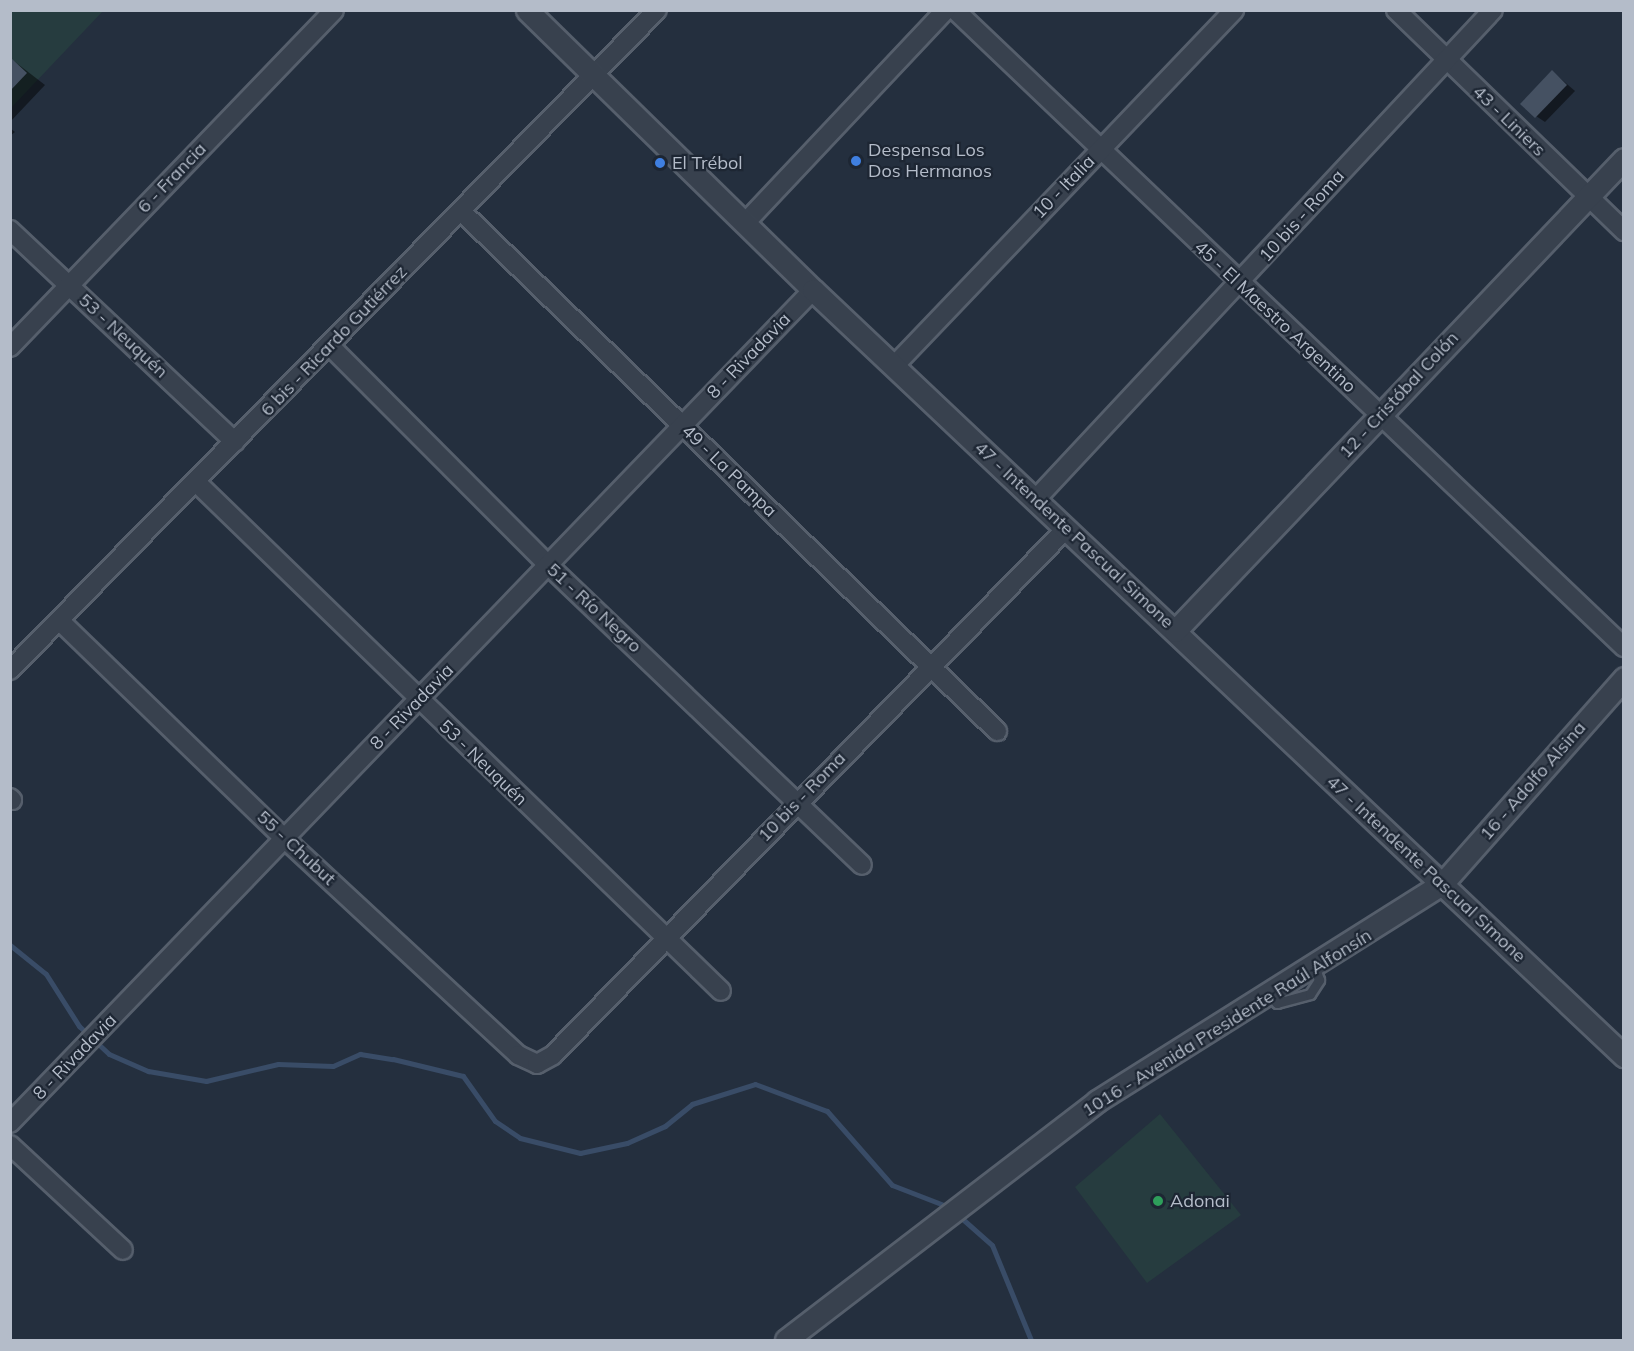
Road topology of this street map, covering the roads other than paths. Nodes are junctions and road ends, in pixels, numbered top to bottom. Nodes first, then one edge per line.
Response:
1 (334, 10) edge
2 (527, 10) edge
3 (657, 10) edge
4 (946, 10) edge
5 (955, 10) edge
6 (1234, 10) edge
7 (1396, 10) edge
8 (1493, 10) edge
9 (1446, 59) junction
10 (593, 77) junction
11 (1100, 150) junction
12 (1623, 159) edge
13 (1587, 197) junction
14 (461, 211) junction
15 (745, 222) junction
16 (10, 230) edge
17 (1623, 231) edge
18 (69, 285) junction
19 (1239, 285) junction
20 (813, 290) junction
21 (10, 346) edge
22 (331, 346) junction
23 (895, 365) junction
24 (1380, 416) junction
25 (682, 426) junction
26 (235, 442) junction
27 (196, 482) junction
28 (1036, 500) junction
29 (1067, 528) junction
30 (548, 565) junction
31 (62, 623) junction
32 (1175, 631) junction
33 (1623, 647) edge
34 (932, 667) junction
35 (10, 670) edge
36 (1623, 678) edge
37 (418, 700) junction
38 (997, 731) dead end
39 (798, 800) junction
40 (285, 840) junction
41 (862, 865) dead end
42 (1442, 884) junction
43 (666, 938) junction
44 (721, 991) dead end
45 (1623, 1056) edge
46 (537, 1064) joint
47 (10, 1123) edge
48 (10, 1145) edge
49 (123, 1250) dead end
50 (786, 1341) edge

1 - 18 street, 6 - Francia
2 - 10 street, 47 - Intendente Pascual Simone
3 - 10 street, 6 bis - Ricardo Gutiérrez
4 - 15 street
5 - 11 street, 45 - El Maestro Argentino
6 - 11 street, 10 - Italia
7 - 9 street, 43 - Liniers
8 - 9 street, 10 bis - Roma
9 - 13 street, 43 - Liniers
9 - 19 street, 10 bis - Roma
10 - 14 street, 6 bis - Ricardo Gutiérrez
10 - 15 street, 47 - Intendente Pascual Simone
11 - 19 street, 45 - El Maestro Argentino
11 - 23 street, 10 - Italia
12 - 13 street, 12 - Cristóbal Colón
13 - 17 street, 43 - Liniers
13 - 24 street, 12 - Cristóbal Colón
14 - 22 street, 6 bis - Ricardo Gutiérrez
14 - 25 street, 49 - La Pampa
15 - 20 street, 47 - Intendente Pascual Simone
16 - 18 street, 53 - Neuquén
18 - 21 street, 6 - Francia
18 - 26 street, 53 - Neuquén
19 - 24 street, 45 - El Maestro Argentino
19 - 28 street, 10 bis - Roma
20 - 23 street, 47 - Intendente Pascual Simone
20 - 25 street, 8 - Rivadavia
22 - 26 street, 6 bis - Ricardo Gutiérrez
22 - 30 street, 51 - Río Negro
23 - 28 street, 47 - Intendente Pascual Simone
24 - 32 street, 12 - Cristóbal Colón
24 - 33 street, 45 - El Maestro Argentino
25 - 30 street, 8 - Rivadavia
25 - 34 street, 49 - La Pampa
26 - 27 street, 6 bis - Ricardo Gutiérrez
27 - 31 street, 6 bis - Ricardo Gutiérrez
27 - 37 street, 53 - Neuquén
28 - 29 street, 47 - Intendente Pascual Simone
29 - 32 street, 47 - Intendente Pascual Simone
29 - 34 street, 10 bis - Roma
30 - 37 street, 8 - Rivadavia
30 - 39 street, 51 - Río Negro
31 - 35 street, 6 bis - Ricardo Gutiérrez
31 - 40 street, 55 - Chubut
32 - 42 street, 47 - Intendente Pascual Simone
34 - 38 street, 49 - La Pampa
34 - 39 street, 10 bis - Roma
36 - 42 street, 16 - Adolfo Alsina
37 - 40 street, 8 - Rivadavia
37 - 43 street, 53 - Neuquén
39 - 41 street, 51 - Río Negro
39 - 43 street, 10 bis - Roma
40 - 46 street, 55 - Chubut
40 - 47 street, 8 - Rivadavia
42 - 45 street, 47 - Intendente Pascual Simone
42 - 50 street, 1016 - Avenida Presidente Raúl Alfonsín
43 - 44 street, 53 - Neuquén
43 - 46 street, 10 bis - Roma
48 - 49 street

